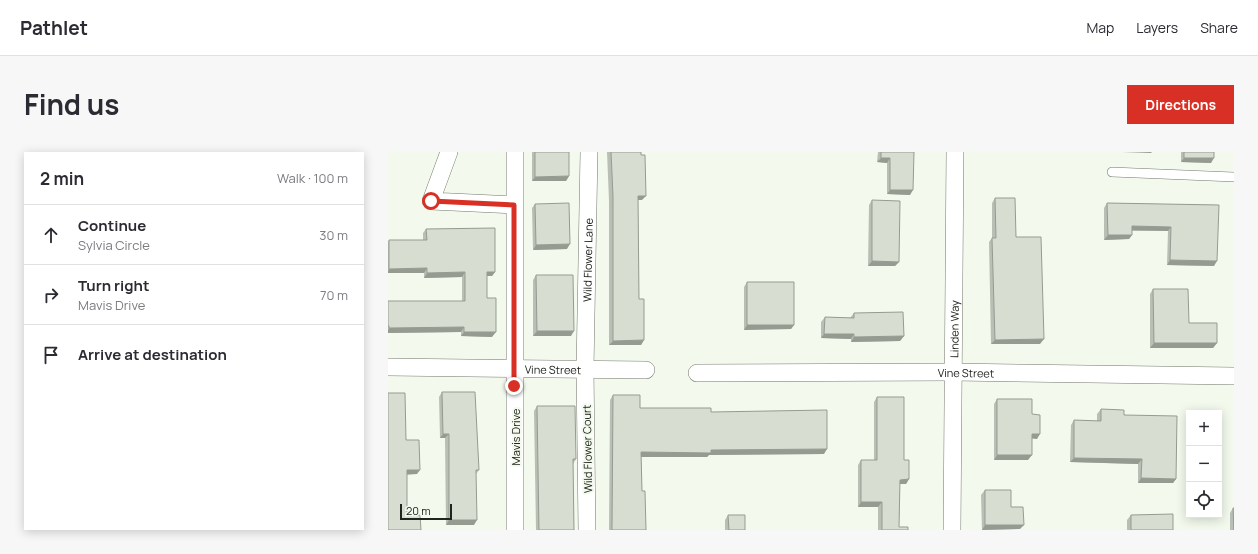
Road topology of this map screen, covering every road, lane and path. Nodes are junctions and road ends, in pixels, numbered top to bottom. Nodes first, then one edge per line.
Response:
1 (449, 152) edge
2 (514, 152) edge
3 (589, 152) edge
4 (955, 152) edge
5 (1112, 172) dead end
6 (1234, 177) edge
7 (514, 205) junction
8 (388, 366) edge
9 (514, 368) junction
10 (585, 369) junction
11 (646, 370) dead end
12 (954, 372) junction
13 (697, 373) dead end
14 (1234, 376) edge
15 (515, 530) edge
16 (588, 530) edge
17 (952, 530) edge

1 - 7 street
2 - 7 street, Mavis Drive
3 - 10 street, Wild Flower Lane
4 - 12 street, Linden Way
5 - 6 lane
7 - 9 street, Mavis Drive
8 - 9 street, Vine Street
9 - 10 street, Vine Street
9 - 15 street, Mavis Drive
10 - 11 street, Vine Street
10 - 16 street, Wild Flower Court
12 - 13 street, Vine Street
12 - 14 street, Vine Street
12 - 17 street, Linden Way

